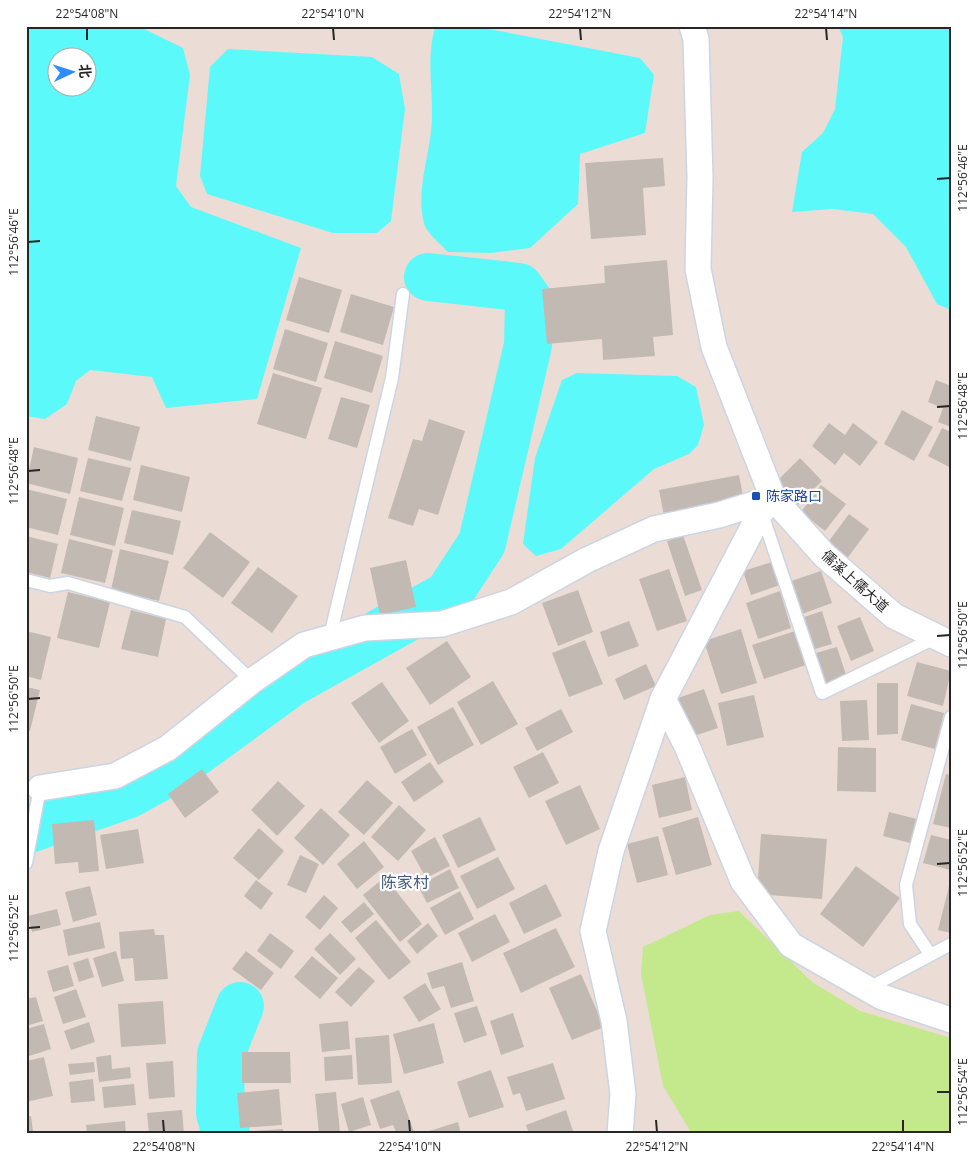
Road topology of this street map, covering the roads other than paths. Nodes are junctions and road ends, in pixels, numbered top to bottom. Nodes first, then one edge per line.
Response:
1 (692, 26) edge
2 (403, 294) dead end
3 (767, 505) junction
4 (26, 580) edge
5 (330, 636) junction
6 (944, 640) edge
7 (252, 681) junction
8 (663, 699) junction
9 (951, 717) edge
10 (38, 799) joint
11 (26, 863) edge
12 (951, 944) edge
13 (930, 954) junction
14 (867, 989) junction
15 (951, 1020) edge
16 (620, 1134) edge

1 - 3 street
2 - 5 lane
3 - 5 street
3 - 6 street, 儒溪上儒大道
3 - 6 lane
3 - 8 street
4 - 7 lane
5 - 7 street
7 - 10 street
8 - 14 street
8 - 16 street
9 - 13 lane
10 - 11 lane
12 - 13 lane
13 - 14 lane
14 - 15 street

